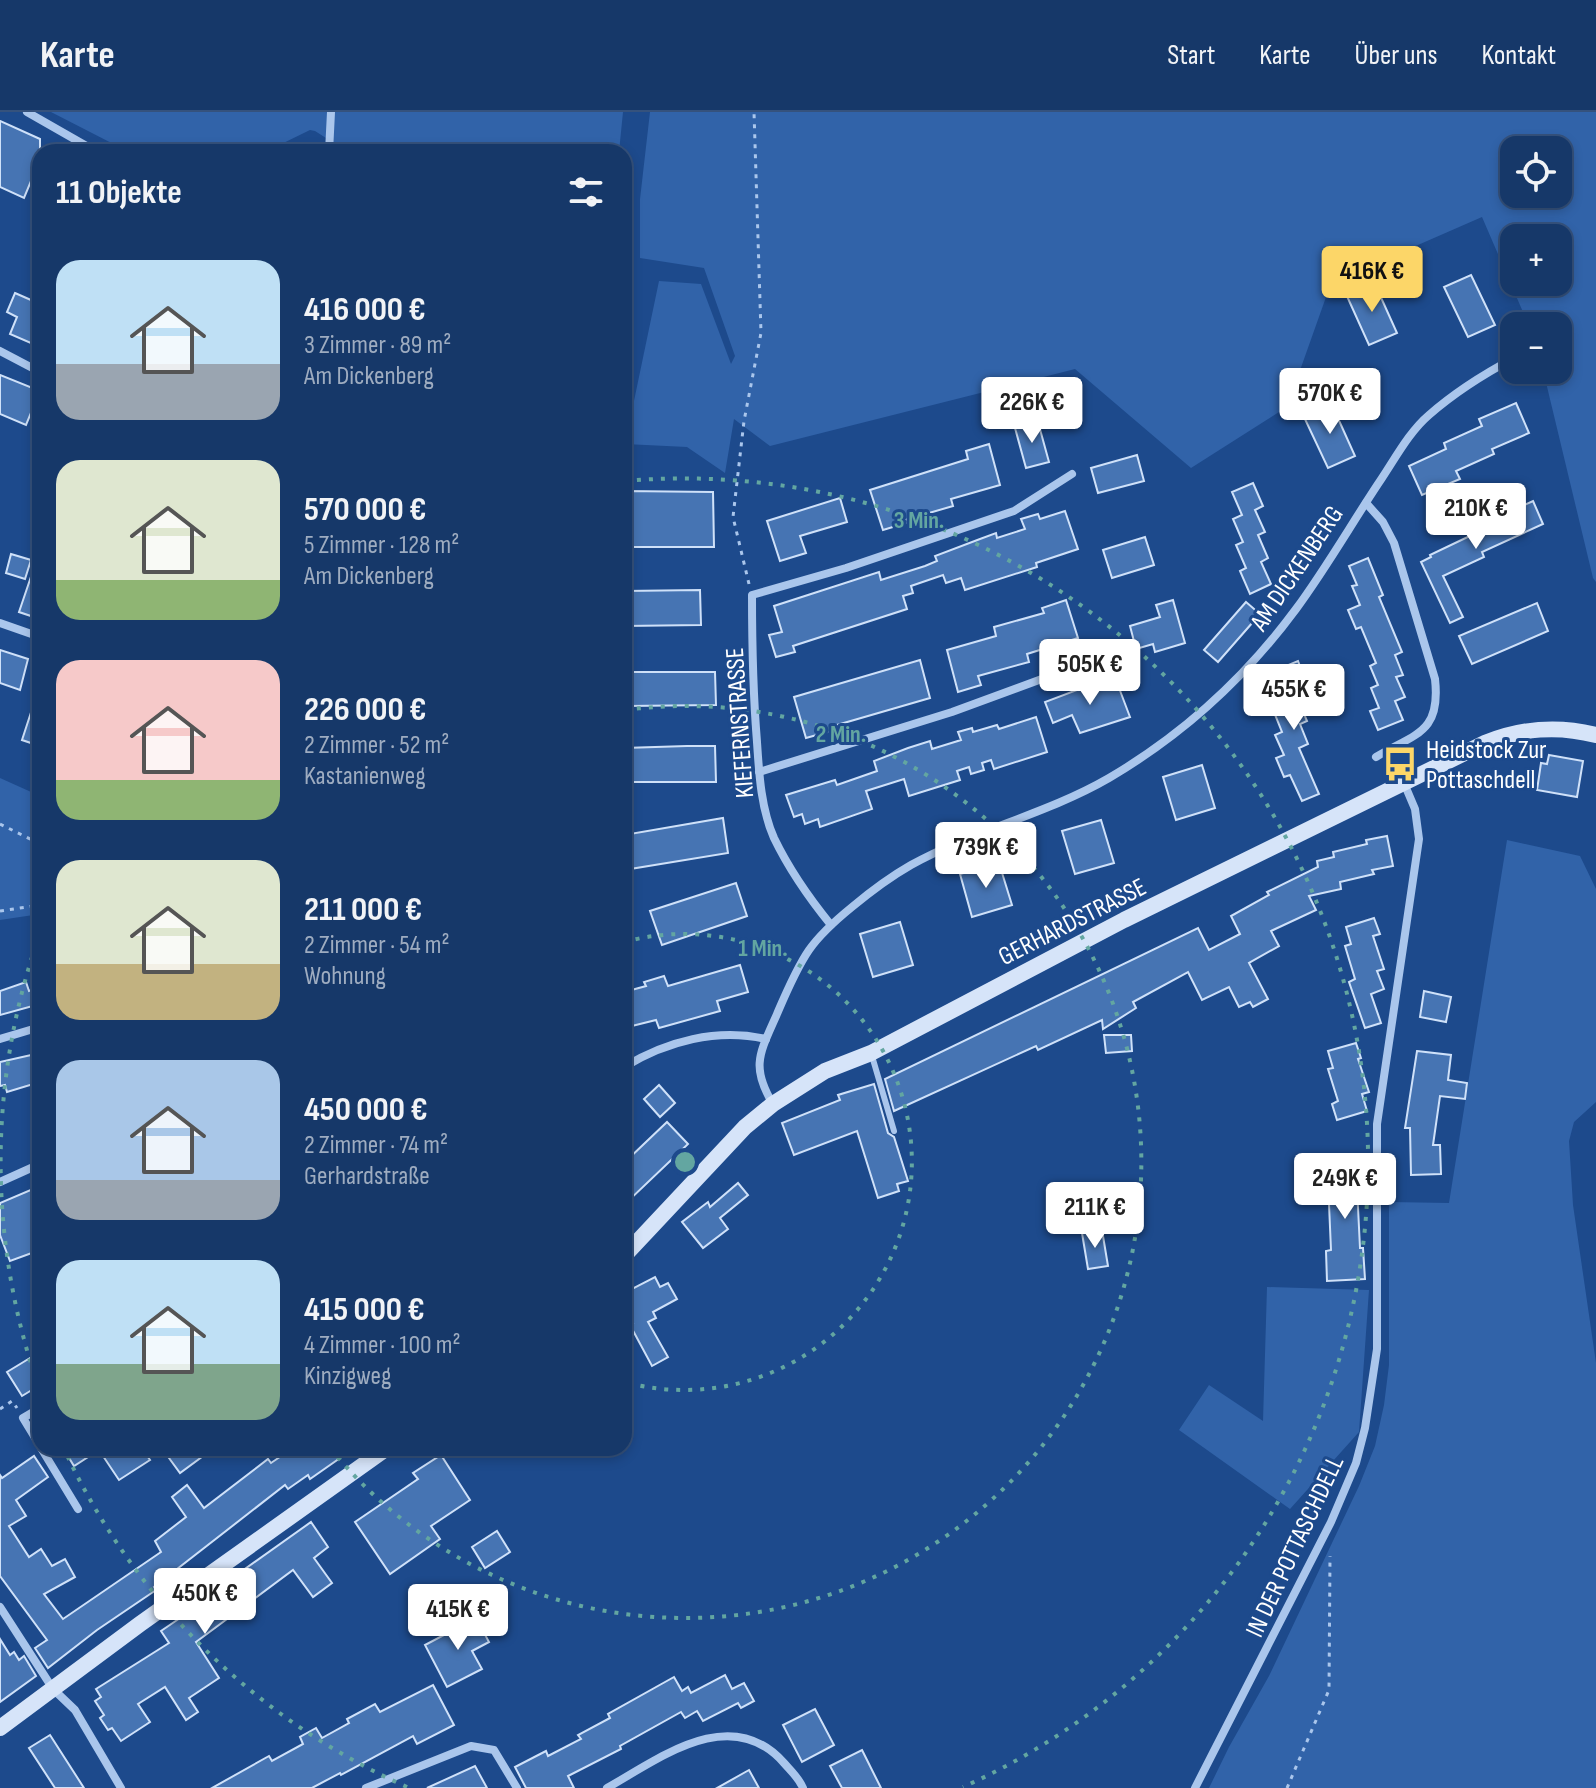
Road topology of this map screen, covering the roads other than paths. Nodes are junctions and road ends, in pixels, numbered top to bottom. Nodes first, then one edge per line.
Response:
1 (27, 112) edge
2 (331, 112) edge
3 (83, 144) edge
4 (329, 144) edge
5 (0, 351) edge
6 (1500, 365) edge
7 (32, 368) edge
8 (1072, 474) dead end
9 (1366, 503) junction
10 (0, 623) edge
11 (32, 634) edge
12 (1098, 644) dead end
13 (1596, 735) edge
14 (1376, 757) dead end
15 (759, 772) junction
16 (1404, 782) junction
17 (831, 925) junction
18 (32, 1029) edge
19 (0, 1039) edge
20 (766, 1039) junction
21 (871, 1053) junction
22 (632, 1062) edge
23 (773, 1104) junction
24 (894, 1131) dead end
25 (32, 1168) edge
26 (0, 1182) edge
27 (632, 1247) edge
28 (32, 1413) edge
29 (32, 1433) edge
30 (46, 1456) edge
31 (376, 1456) edge
32 (78, 1509) dead end
33 (0, 1607) edge
34 (53, 1689) junction
35 (0, 1728) edge
36 (121, 1788) edge
37 (366, 1788) edge
38 (517, 1788) edge
39 (607, 1788) edge
40 (803, 1788) edge
41 (1195, 1788) edge

1 - 3 street
2 - 4 street
5 - 7 street
6 - 9 street, AM DICKENBERG
8 - 15 street, KIEFERNSTRASSE
9 - 14 street
9 - 17 street, AM DICKENBERG
10 - 11 street
12 - 15 street
13 - 16 street, GERHARDSTRASSE
15 - 17 street, KIEFERNSTRASSE
16 - 21 street, GERHARDSTRASSE
16 - 41 street, IN DER POTTASCHDELL
17 - 20 street, AM DICKENBERG
18 - 19 street
20 - 22 street
20 - 23 street, AM DICKENBERG
21 - 23 street, GERHARDSTRASSE
21 - 24 lane
23 - 27 street, GERHARDSTRASSE
25 - 26 street
28 - 29 street
30 - 32 street
31 - 34 street
33 - 34 street
34 - 35 street
34 - 36 street
37 - 38 street
39 - 40 street

